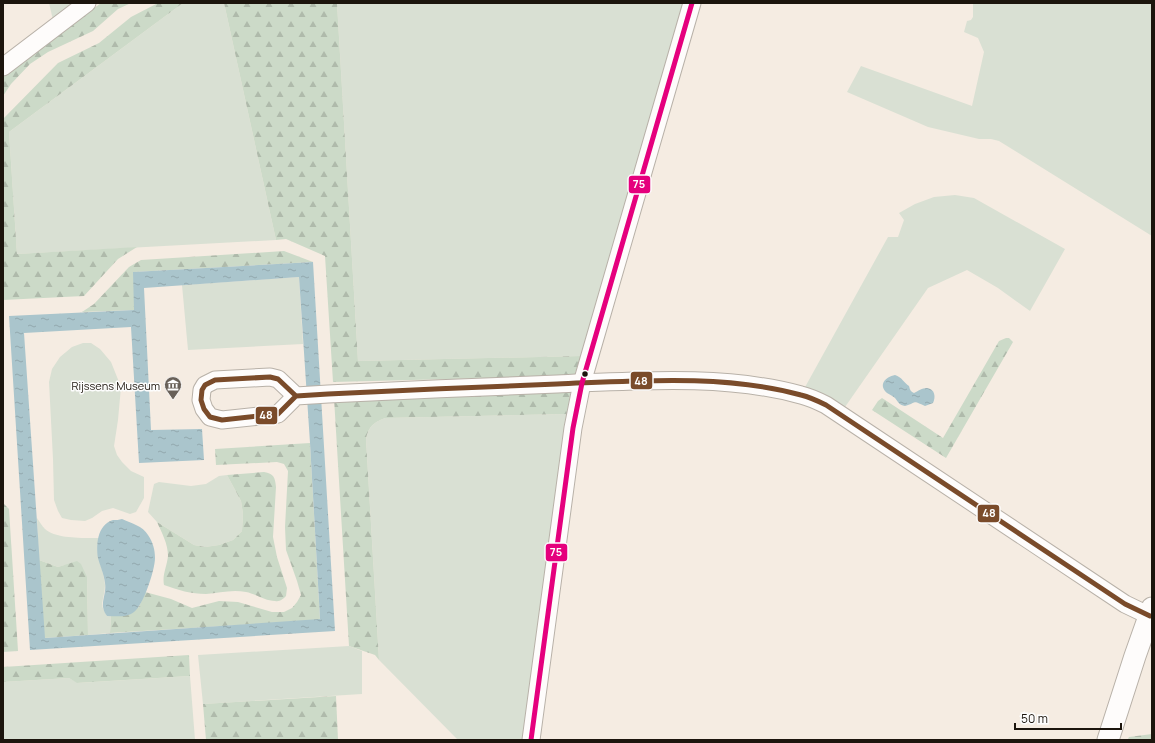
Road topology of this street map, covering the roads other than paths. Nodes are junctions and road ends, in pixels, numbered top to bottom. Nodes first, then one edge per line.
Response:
1 (87, 3) edge
2 (692, 3) edge
3 (3, 67) edge
4 (582, 383) junction
5 (296, 396) junction
6 (1151, 612) edge
7 (531, 740) edge
8 (1108, 740) edge

1 - 3 street
2 - 4 street
4 - 5 street
4 - 6 street
4 - 7 street
5 - 5 street
6 - 8 main road

